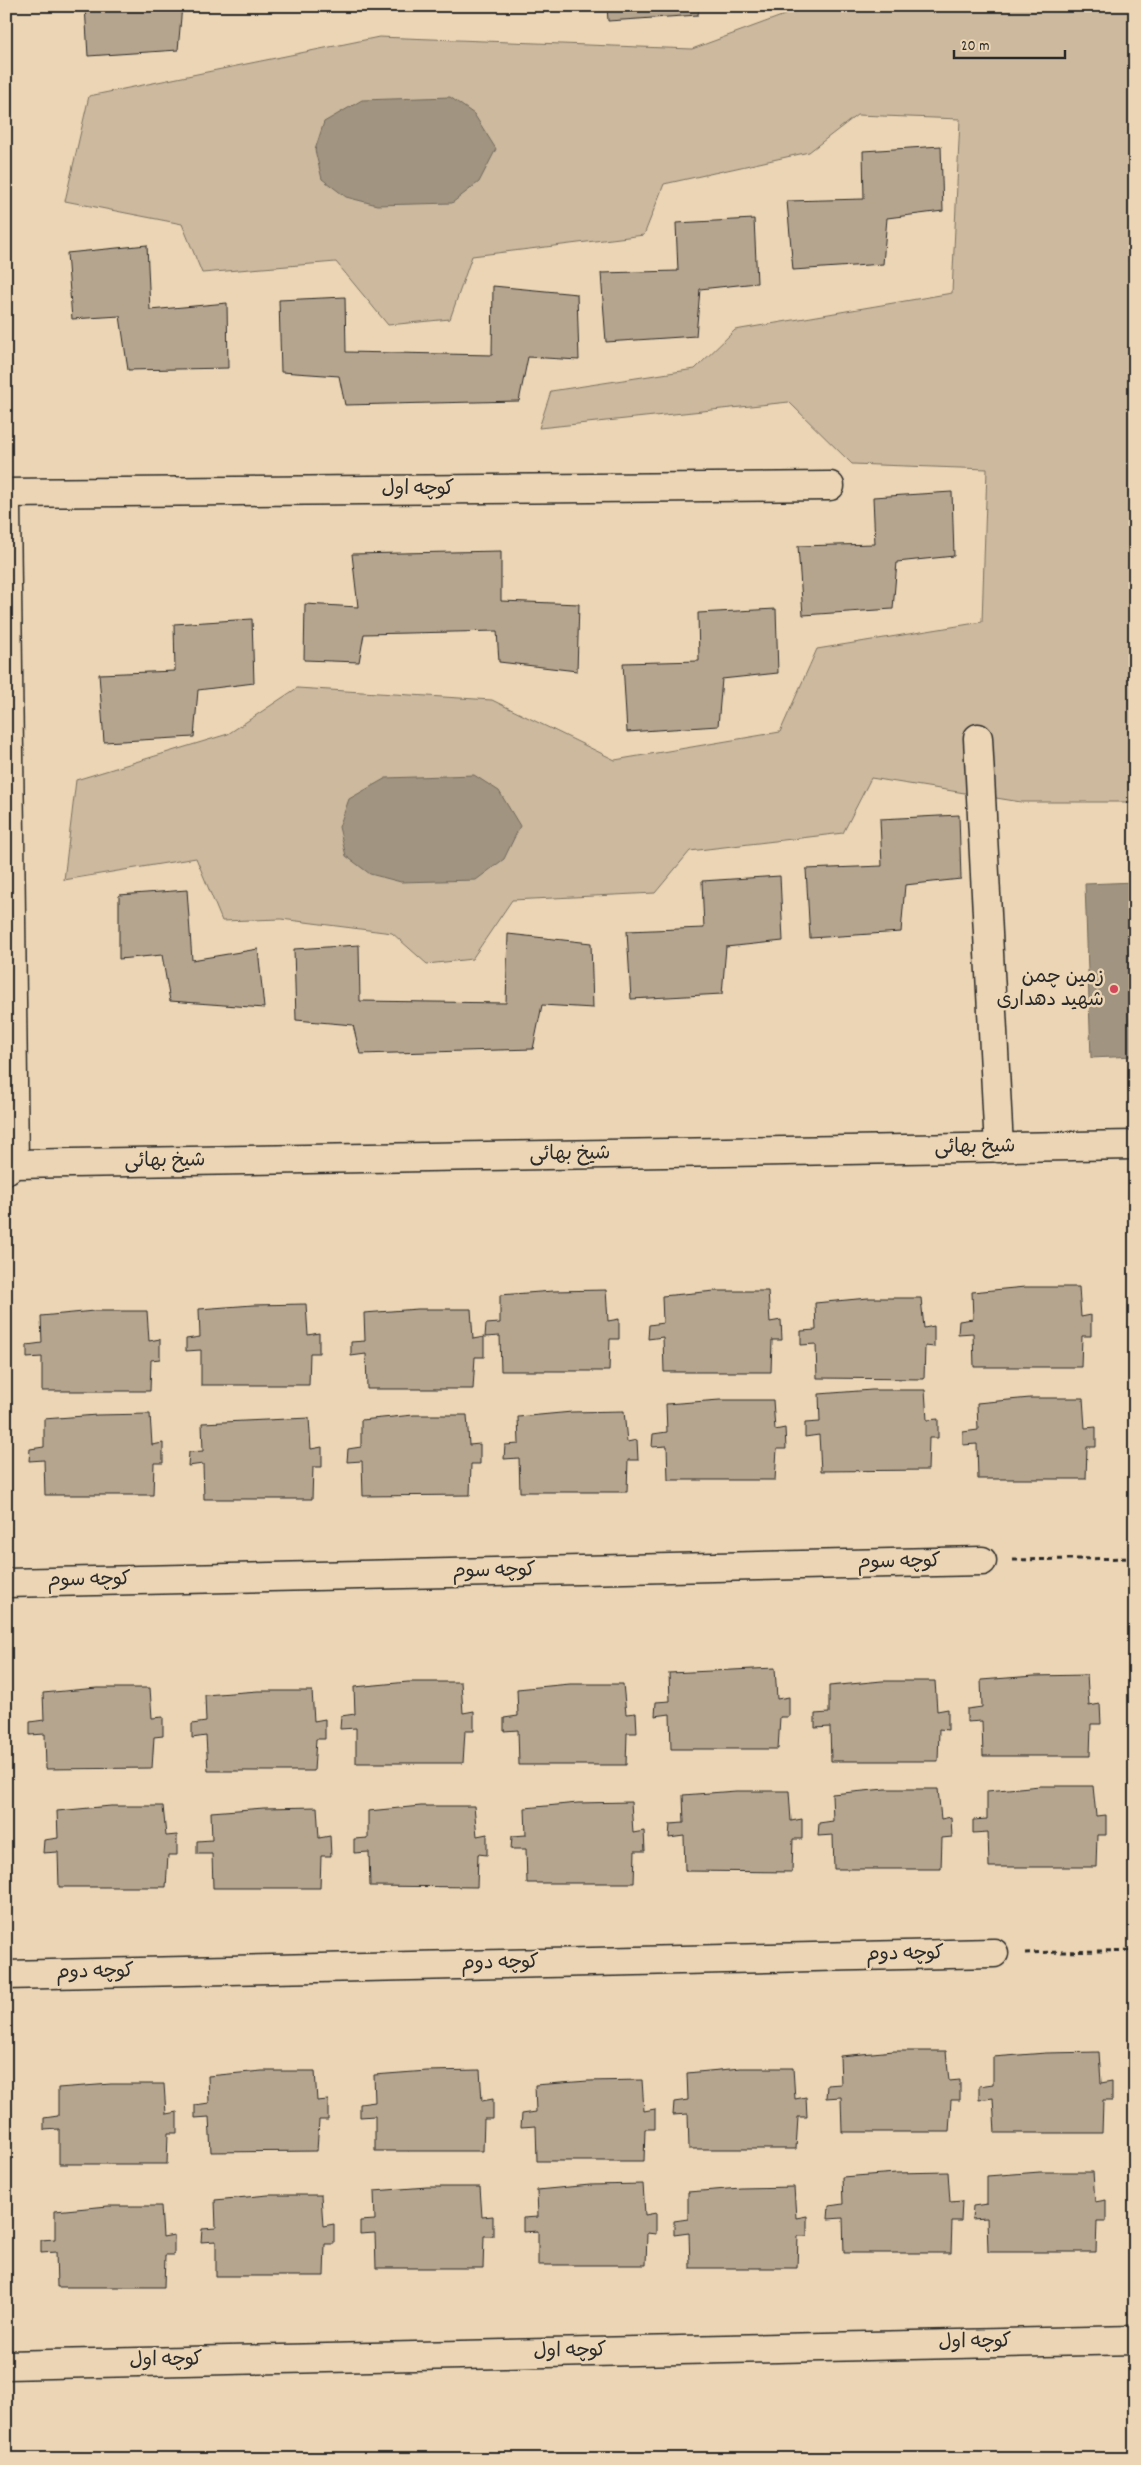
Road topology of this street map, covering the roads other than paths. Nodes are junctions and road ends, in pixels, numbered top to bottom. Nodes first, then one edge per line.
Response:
1 (830, 486) dead end
2 (6, 493) edge
3 (6, 507) edge
4 (978, 738) dead end
5 (1135, 1145) edge
6 (999, 1148) junction
7 (10, 1167) edge
8 (982, 1561) road end
9 (6, 1583) edge
10 (994, 1953) road end
11 (6, 1975) edge
12 (1135, 2340) edge
13 (6, 2365) edge

1 - 2 street, کوچه اول
3 - 7 street
4 - 6 street
5 - 6 street, شیخ بهائی
6 - 7 street, شیخ بهائی
8 - 9 street, کوچه سوم
10 - 11 street, کوچه دوم
12 - 13 street, کوچه اول

